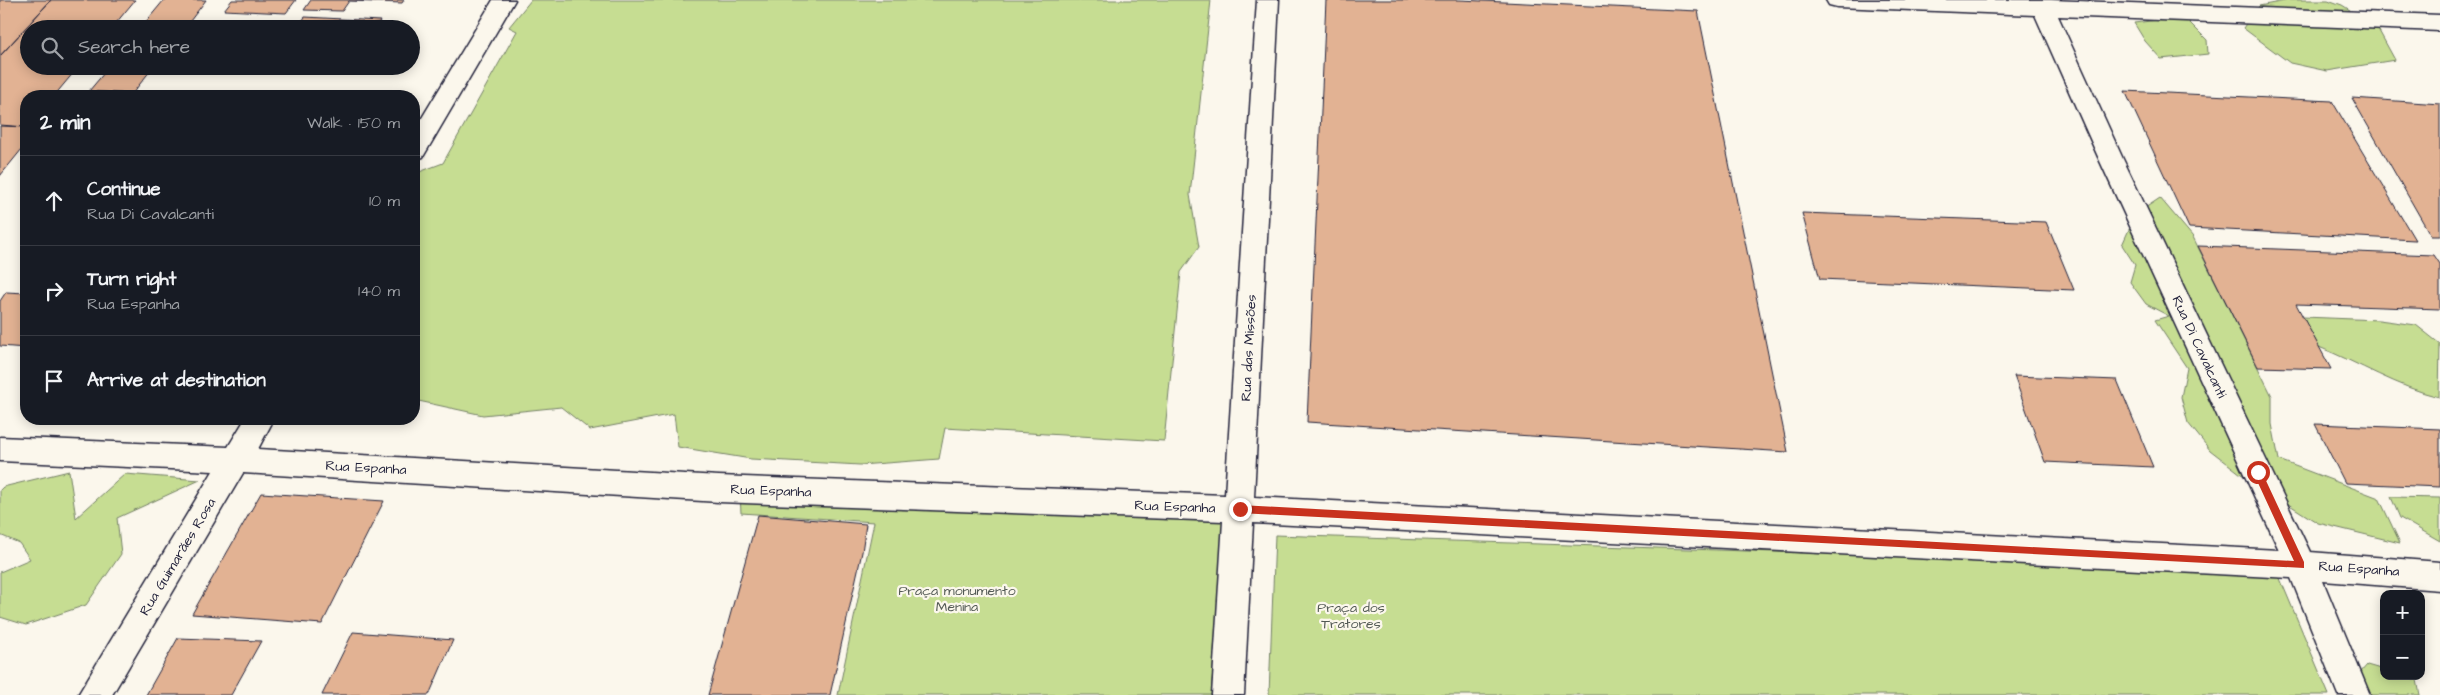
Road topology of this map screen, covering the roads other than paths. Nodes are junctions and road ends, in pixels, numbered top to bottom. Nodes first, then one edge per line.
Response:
1 (504, 0) edge
2 (1268, 0) edge
3 (1837, 0) edge
4 (2041, 3) edge
5 (2440, 23) edge
6 (420, 141) edge
7 (257, 425) edge
8 (0, 449) edge
9 (237, 460) junction
10 (1240, 509) junction
11 (2301, 565) junction
12 (2440, 576) edge
13 (94, 695) edge
14 (1228, 695) edge
15 (2354, 695) edge

1 - 6 street
2 - 10 street, Rua das Missões
3 - 4 street
4 - 5 street
4 - 11 street, Rua Di Cavalcanti
7 - 9 street, Rua Guimarães Rosa
8 - 9 street, Rua Espanha
9 - 10 street, Rua Espanha
9 - 13 street, Rua Guimarães Rosa
10 - 11 street, Rua Espanha
10 - 14 street, Rua das Missões
11 - 12 street, Rua Espanha
11 - 15 street, Rua Di Cavalcanti

